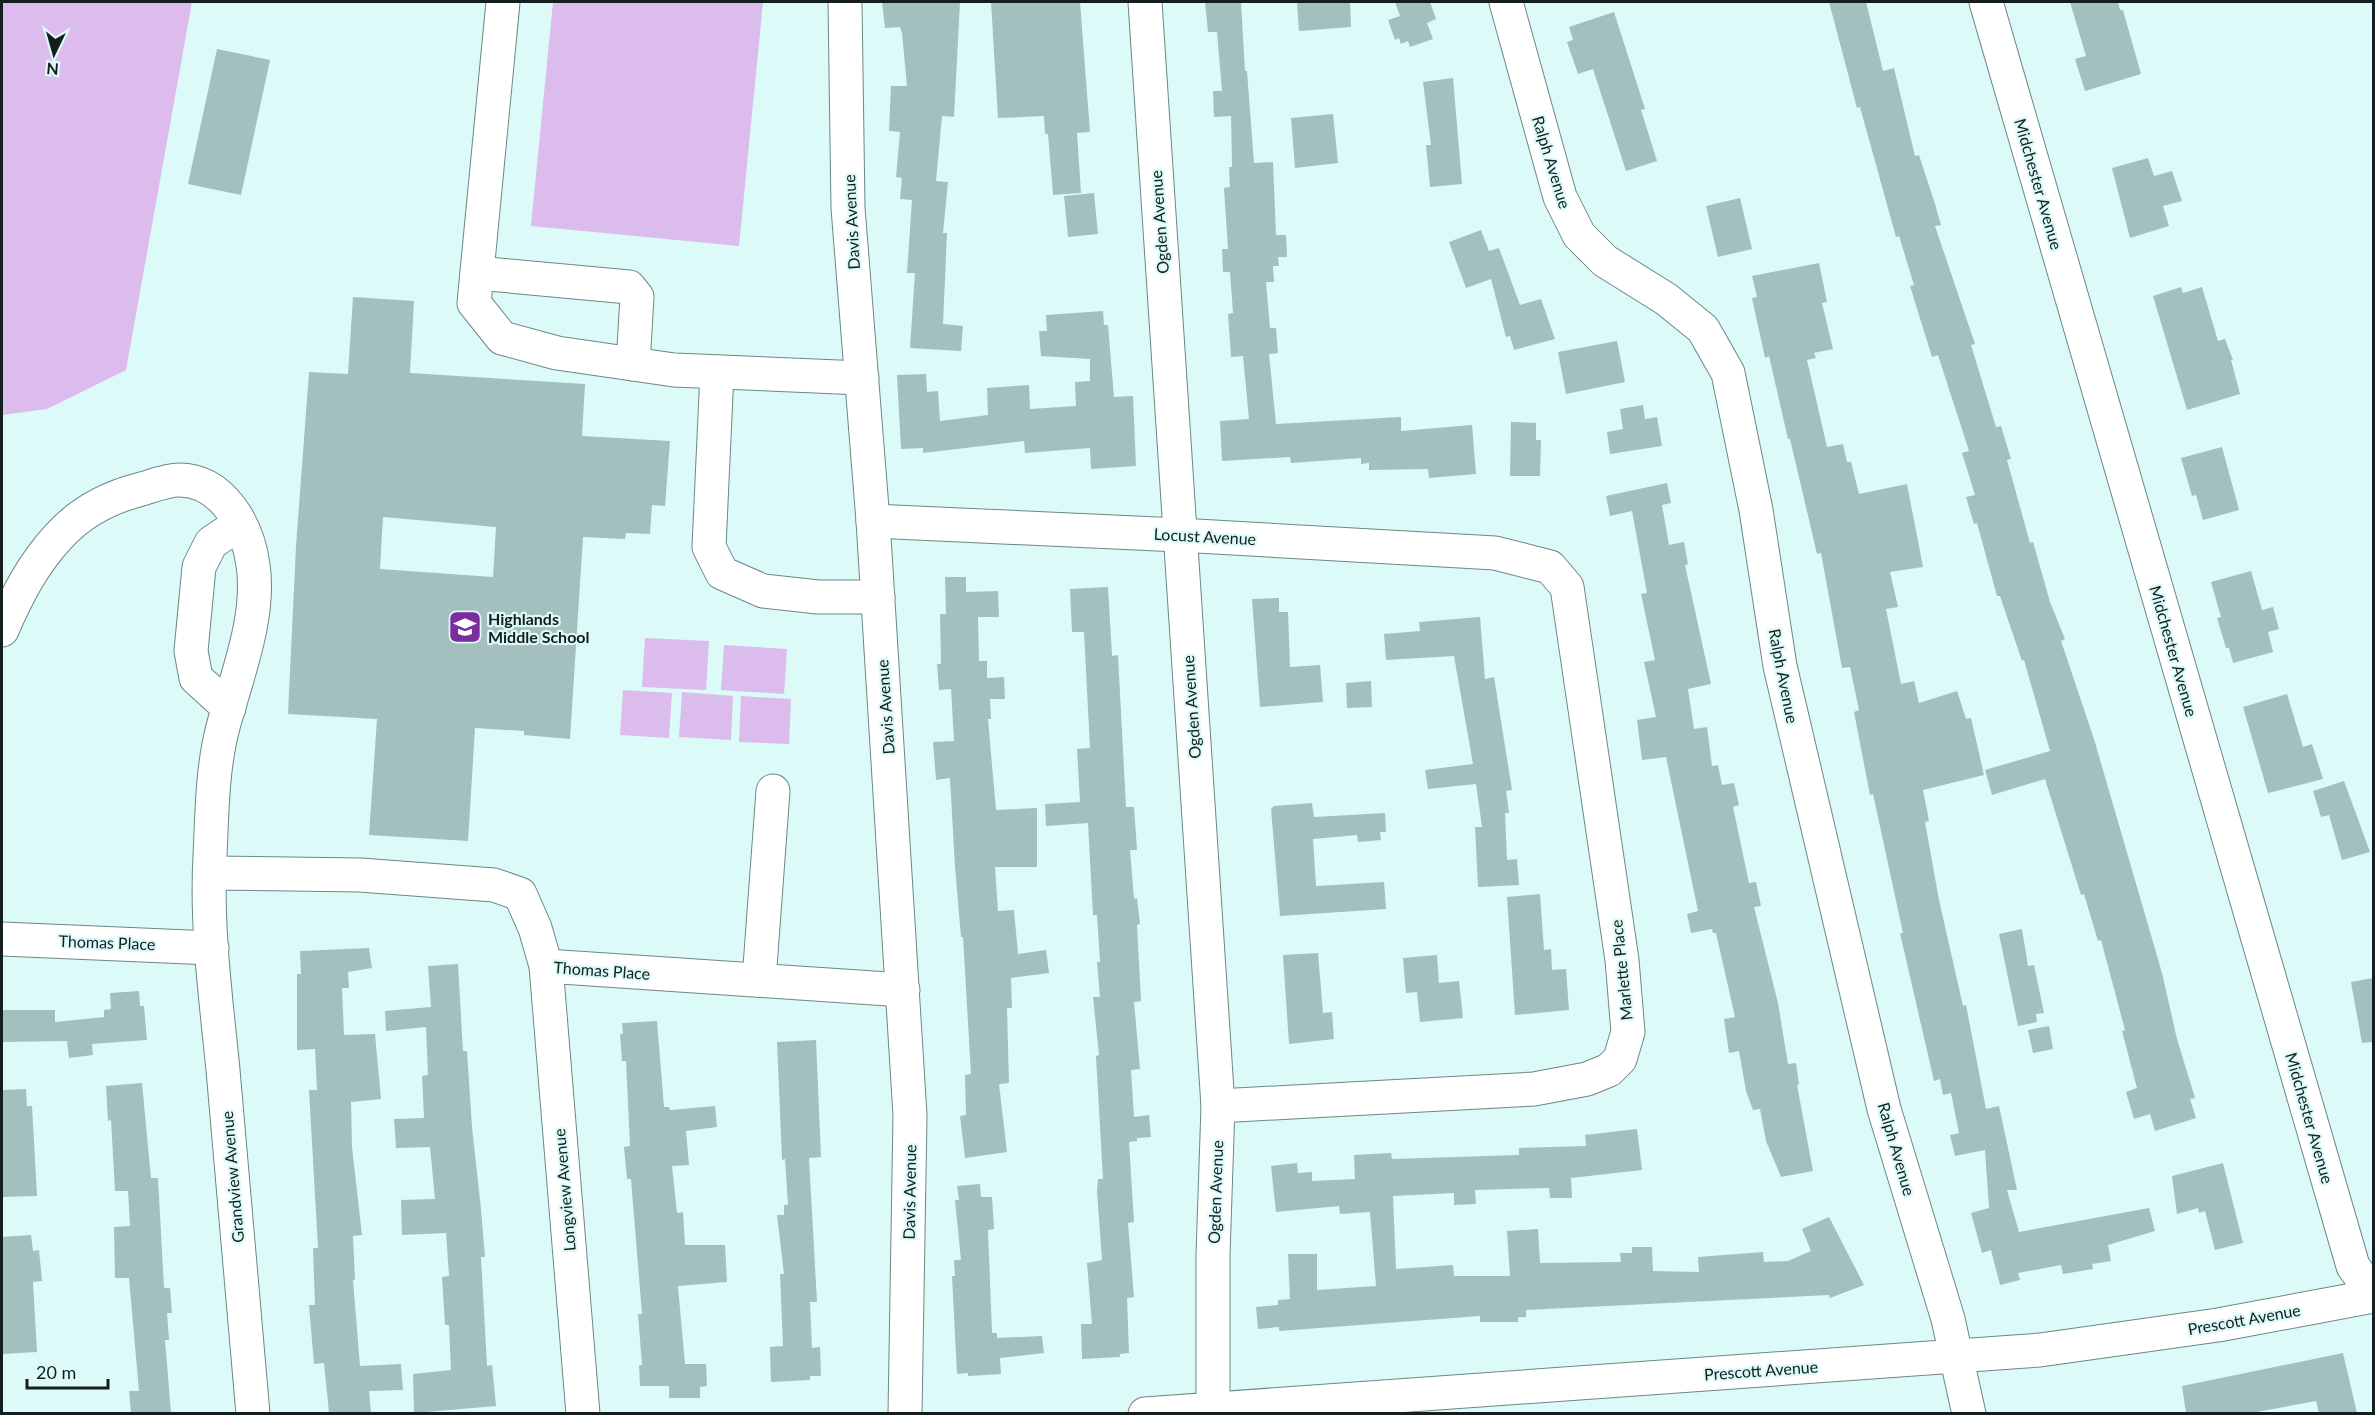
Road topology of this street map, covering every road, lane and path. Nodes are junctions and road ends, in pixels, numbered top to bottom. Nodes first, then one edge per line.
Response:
1 (503, 2) edge
2 (845, 2) edge
3 (1145, 2) edge
4 (1506, 2) edge
5 (1986, 2) edge
6 (477, 273) junction
7 (633, 364) junction
8 (717, 372) junction
9 (862, 378) junction
10 (873, 521) junction
11 (239, 524) junction
12 (1179, 535) junction
13 (1535, 563) joint
14 (878, 597) junction
15 (2, 630) edge
16 (229, 708) junction
17 (773, 790) dead end
18 (210, 873) junction
19 (2, 939) edge
20 (212, 945) junction
21 (546, 966) junction
22 (759, 980) junction
23 (903, 990) junction
24 (1218, 1106) junction
25 (2373, 1296) edge
26 (1956, 1356) junction
27 (1553, 1399) edge
28 (1213, 1411) edge
29 (253, 1413) edge
30 (583, 1413) edge
31 (905, 1413) edge
32 (1145, 1413) edge
33 (1969, 1413) edge

1 - 6 street
2 - 9 street, Davis Avenue
3 - 12 street, Ogden Avenue
4 - 26 street, Ralph Avenue
5 - 25 street, Midchester Avenue
6 - 7 street
6 - 7 street
7 - 8 street
8 - 9 street
8 - 14 street
9 - 10 street, Davis Avenue
10 - 12 street, Locust Avenue
10 - 14 street, Davis Avenue
11 - 15 street, Grandview Avenue
11 - 16 street, Grandview Avenue
11 - 16 street
12 - 13 street, Locust Avenue
12 - 24 street, Ogden Avenue
13 - 24 street, Marlette Place
14 - 23 street, Davis Avenue
16 - 18 street, Grandview Avenue
17 - 22 street
18 - 20 street, Grandview Avenue
18 - 21 street, Thomas Place
19 - 20 street, Thomas Place
20 - 29 street, Grandview Avenue
21 - 22 street, Thomas Place
21 - 30 street, Longview Avenue
22 - 23 street, Thomas Place
23 - 31 street, Davis Avenue
24 - 28 street, Ogden Avenue
25 - 26 street, Prescott Avenue
26 - 27 street, Prescott Avenue
26 - 33 street, Ralph Avenue
27 - 28 street, Prescott Avenue
28 - 32 street, Prescott Avenue

